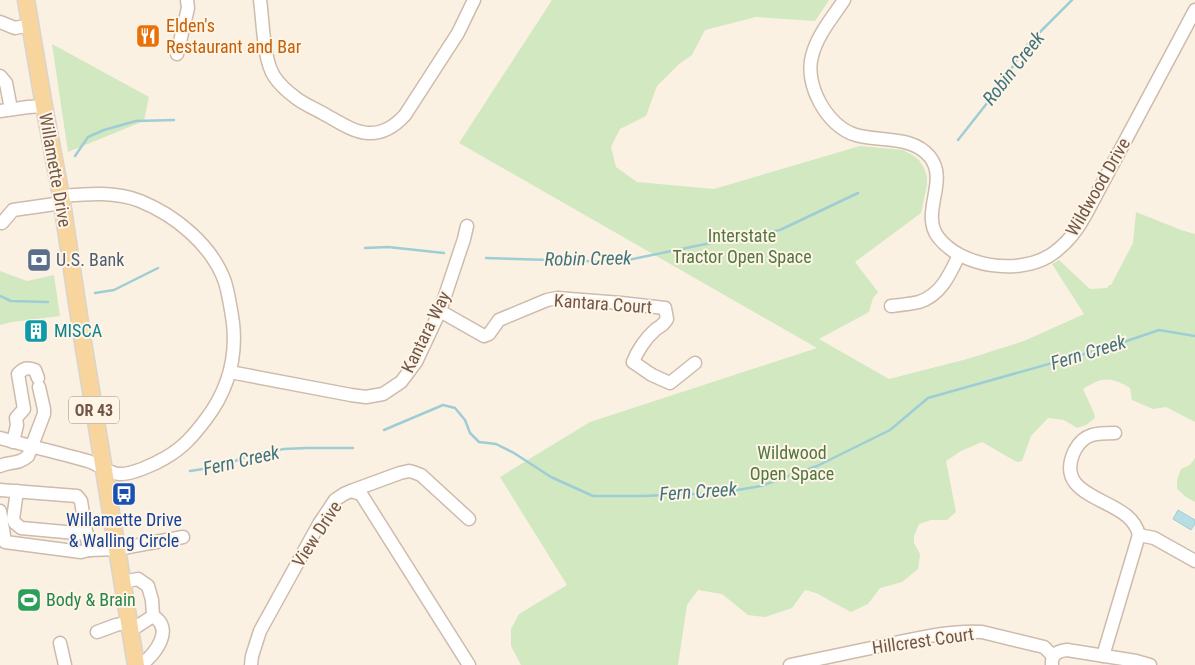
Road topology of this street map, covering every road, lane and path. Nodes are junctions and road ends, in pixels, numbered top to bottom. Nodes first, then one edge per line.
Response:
1 (26, 0) edge
2 (187, 0) edge
3 (260, 0) edge
4 (474, 0) edge
5 (844, 0) edge
6 (1195, 10) edge
7 (1, 24) edge
8 (30, 26) junction
9 (177, 54) dead end
10 (0, 76) edge
11 (44, 106) junction
12 (5, 110) edge
13 (61, 199) junction
14 (2, 223) dead end
15 (467, 226) dead end
16 (959, 255) junction
17 (891, 306) dead end
18 (440, 311) junction
19 (695, 363) dead end
20 (230, 372) junction
21 (1114, 433) dead end
22 (0, 438) edge
23 (13, 442) junction
24 (32, 447) junction
25 (0, 466) edge
26 (103, 468) junction
27 (0, 490) edge
28 (16, 491) junction
29 (351, 491) junction
30 (0, 511) edge
31 (470, 519) dead end
32 (87, 534) junction
33 (1139, 535) junction
34 (183, 537) dead end
35 (117, 549) junction
36 (89, 550) junction
37 (1195, 562) edge
38 (122, 582) junction
39 (153, 616) junction
40 (129, 627) junction
41 (97, 632) dead end
42 (60, 643) dead end
43 (1103, 656) junction
44 (1053, 661) edge
45 (65, 665) edge
46 (136, 665) edge
47 (142, 665) edge
48 (251, 665) edge
49 (468, 665) edge
50 (790, 665) edge
51 (1150, 665) edge

1 - 8 main road, Willamette Drive / OR 43
2 - 9 street
3 - 4 street
5 - 16 street, Wildwood Drive
6 - 16 street, Wildwood Drive
7 - 8 street
8 - 11 main road, Willamette Drive / OR 43
10 - 12 street
11 - 12 street
11 - 13 main road, Willamette Drive / OR 43
13 - 14 street
13 - 20 street
13 - 26 main road, Willamette Drive / OR 43
15 - 18 street, Kantara Way
16 - 17 street
18 - 19 street, Kantara Court
18 - 20 street, Kantara Way
20 - 26 street
21 - 33 street
22 - 23 street
23 - 24 street
23 - 24 street
24 - 25 street
24 - 26 street
26 - 35 main road, Willamette Drive / OR 43
27 - 28 street
28 - 32 street
28 - 32 street
29 - 31 street
29 - 48 street, View Drive
29 - 49 street, View Drive
30 - 36 street
32 - 36 street
33 - 37 street
33 - 43 street
34 - 35 street
35 - 36 street
35 - 38 main road, Willamette Drive / OR 43
38 - 39 street
38 - 40 main road, Willamette Drive / OR 43
39 - 40 street
39 - 47 street
40 - 41 street
40 - 46 main road, Willamette Drive / OR 43
42 - 45 street
43 - 44 street
43 - 51 street
44 - 50 street, Hillcrest Court

